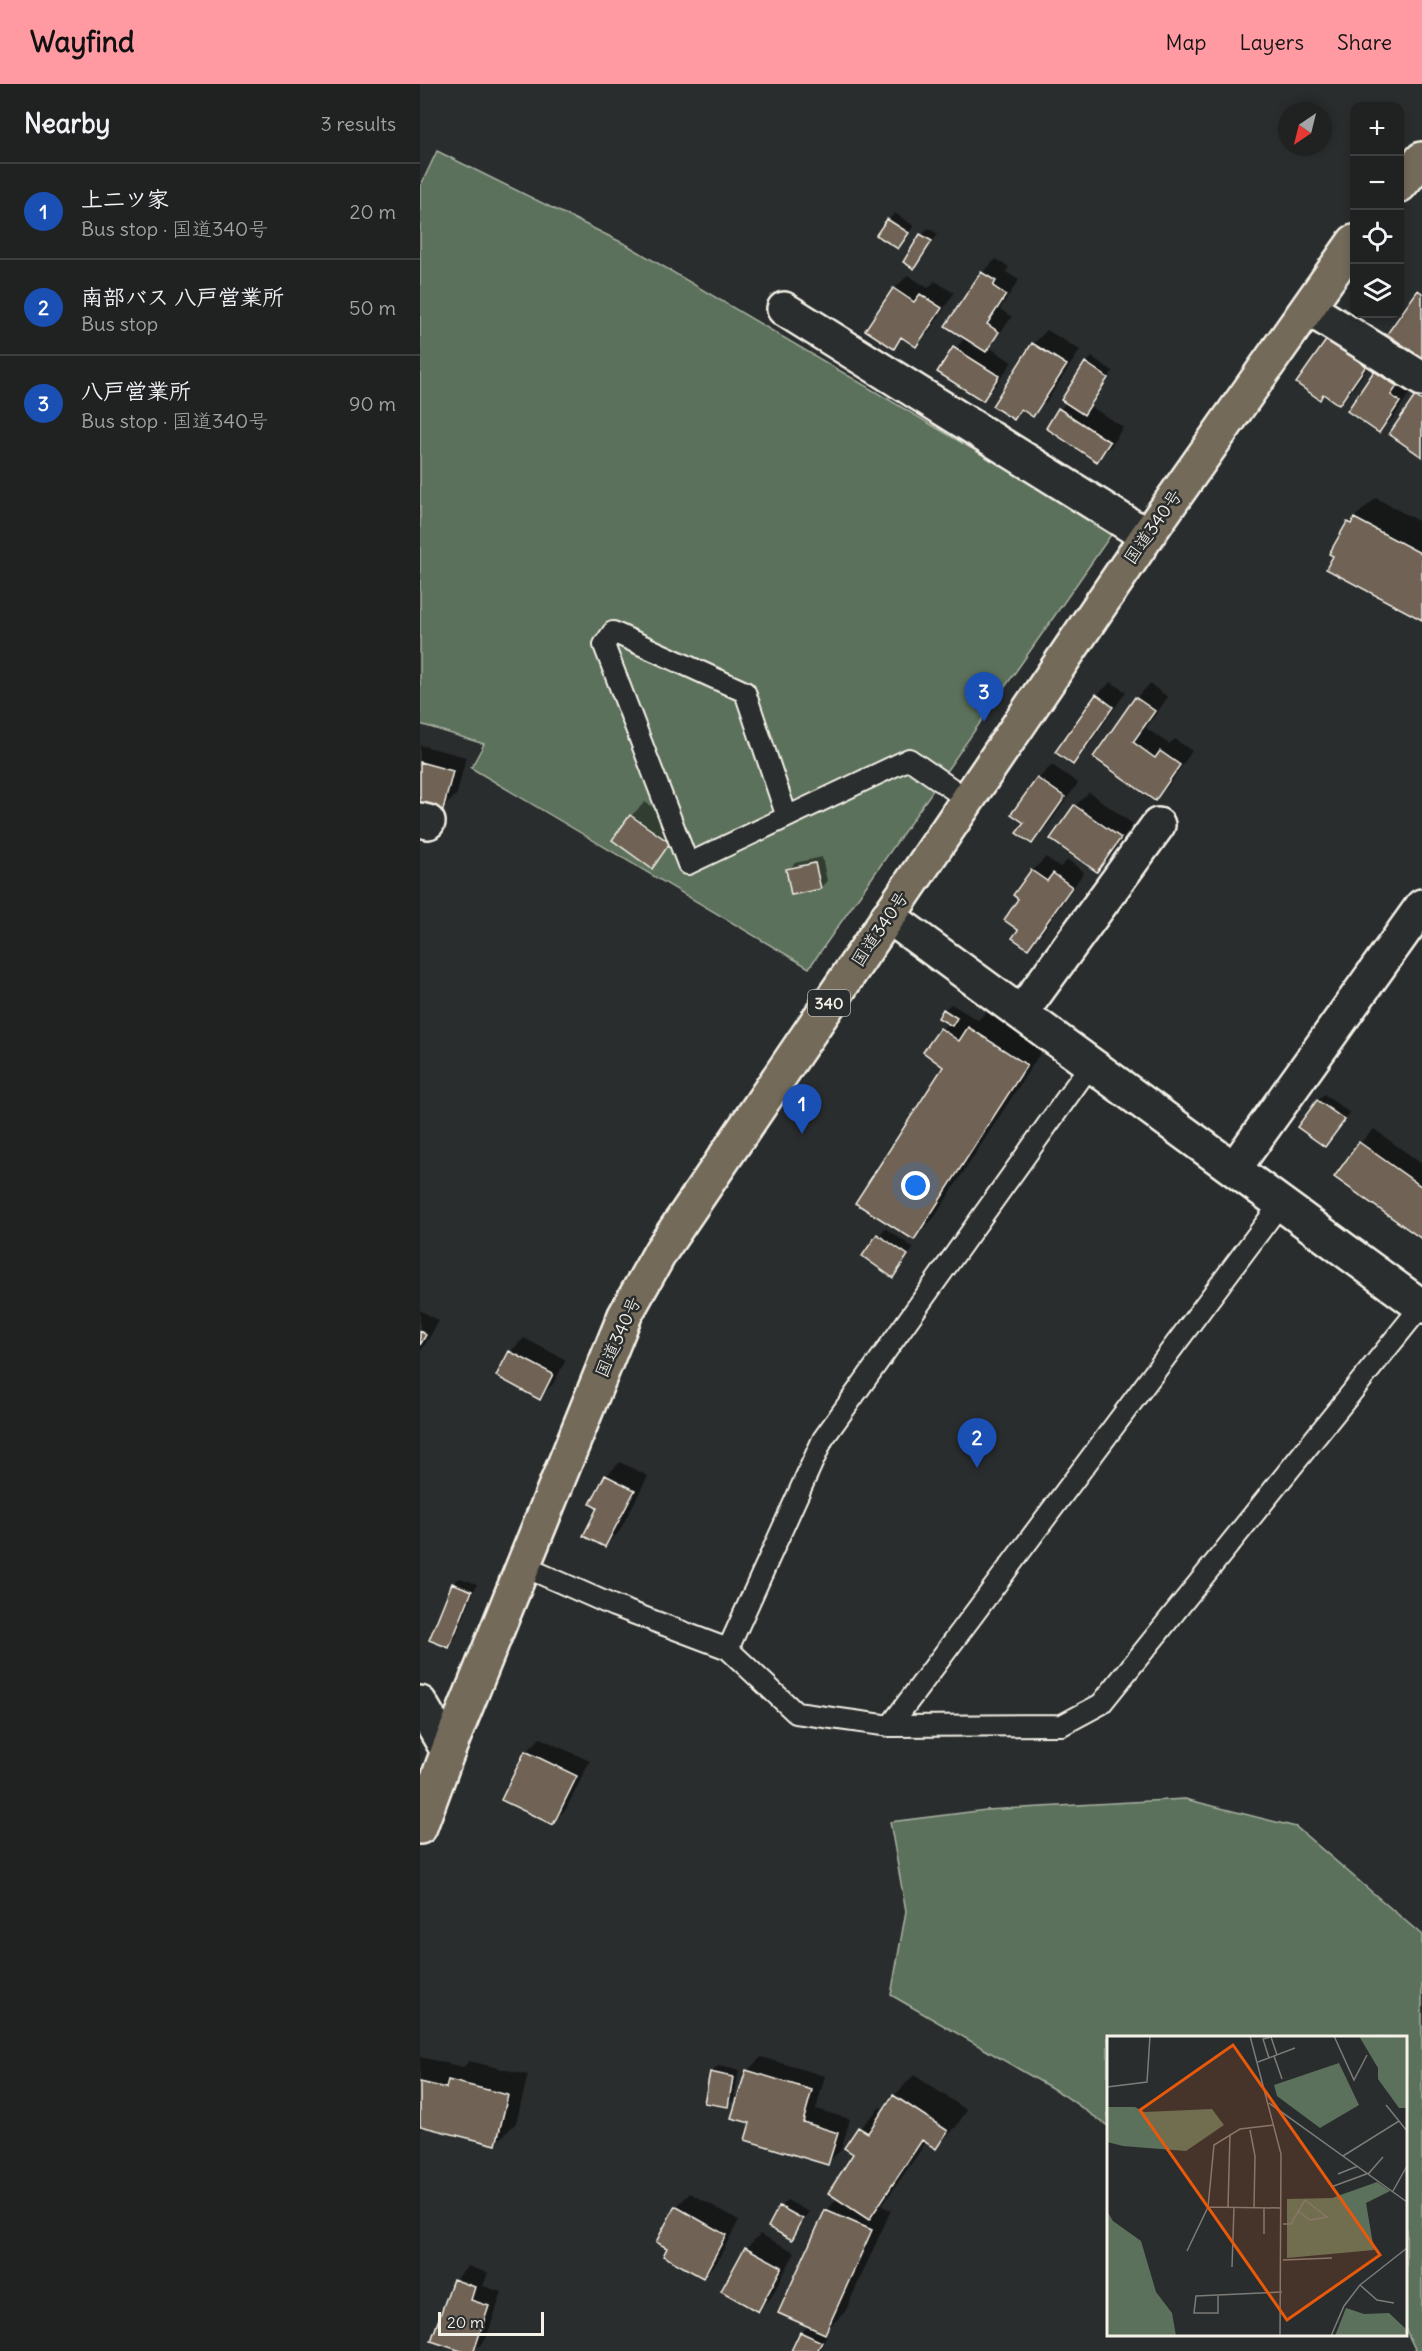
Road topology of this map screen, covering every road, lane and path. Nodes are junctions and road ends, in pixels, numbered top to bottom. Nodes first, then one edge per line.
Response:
1 (1422, 159) edge
2 (1404, 180) edge
3 (1350, 248) edge
4 (1308, 308) junction
5 (784, 309) dead end
6 (1422, 379) edge
7 (1146, 536) junction
8 (968, 800) junction
9 (787, 817) junction
10 (1158, 825) dead end
11 (1422, 906) edge
12 (888, 916) junction
13 (1021, 1013) junction
14 (1090, 1064) junction
15 (1234, 1169) junction
16 (1281, 1203) junction
17 (1422, 1305) edge
18 (523, 1566) junction
19 (728, 1649) junction
20 (420, 1703) edge
21 (890, 1725) junction
22 (448, 1751) junction
23 (420, 1827) edge

1 - 2 highway
3 - 4 highway, 国道340号 / 340
4 - 6 street
4 - 7 highway, 国道340号 / 340
5 - 7 street
7 - 8 highway, 国道340号 / 340
8 - 9 lane
8 - 12 highway, 国道340号 / 340
9 - 9 lane
10 - 13 street
11 - 15 street
12 - 13 street
12 - 18 highway, 国道340号 / 340
13 - 14 street
14 - 15 street
14 - 19 lane
15 - 16 street
16 - 17 street
16 - 21 lane
17 - 21 lane
18 - 19 lane
18 - 22 highway, 国道340号 / 340
19 - 21 lane
20 - 22 street
22 - 23 highway, 国道340号 / 340

